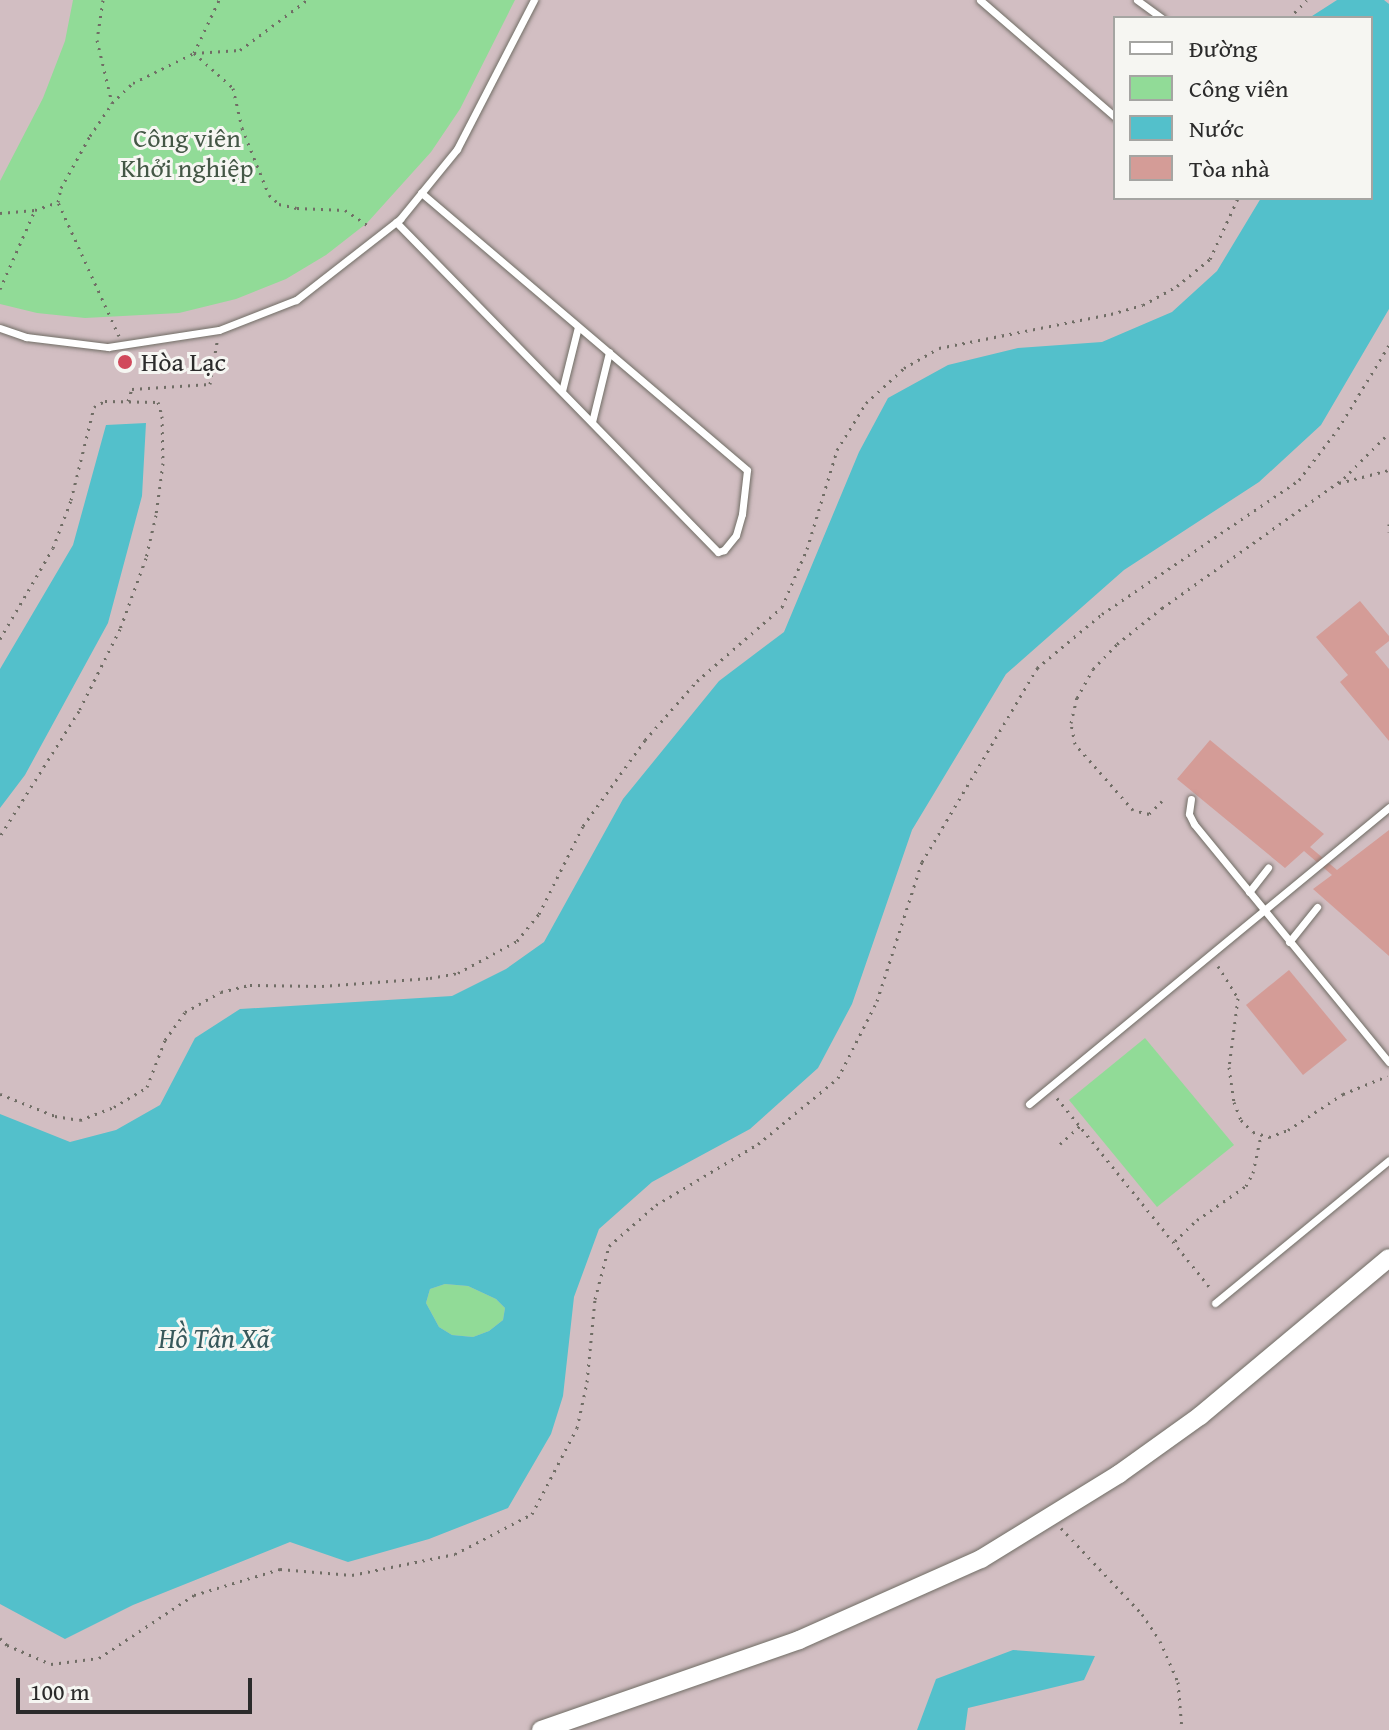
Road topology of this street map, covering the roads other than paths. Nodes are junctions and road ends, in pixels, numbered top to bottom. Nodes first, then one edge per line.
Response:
1 (534, 0) edge
2 (996, 0) edge
3 (1137, 0) edge
4 (984, 3) edge
5 (1159, 16) edge
6 (1113, 115) edge
7 (421, 193) junction
8 (396, 222) junction
9 (578, 327) junction
10 (0, 328) edge
11 (609, 352) junction
12 (562, 391) junction
13 (592, 422) junction
14 (1191, 799) dead end
15 (1389, 807) edge
16 (1268, 868) dead end
17 (1249, 892) junction
18 (1317, 907) dead end
19 (1265, 912) junction
20 (1289, 942) junction
21 (1389, 1062) edge
22 (1029, 1104) dead end
23 (1389, 1160) edge
24 (1389, 1258) edge
25 (1215, 1303) dead end
26 (541, 1730) edge

1 - 7 lane
2 - 4 lane
3 - 5 lane
4 - 6 lane
7 - 8 lane
7 - 9 lane
8 - 10 lane
8 - 12 lane
9 - 11 lane
9 - 12 lane
11 - 13 lane
11 - 13 lane
12 - 13 lane
14 - 17 lane
15 - 19 lane
16 - 17 lane
17 - 19 lane
18 - 20 lane
19 - 20 lane
19 - 22 lane
20 - 21 lane
23 - 25 lane
24 - 26 street

